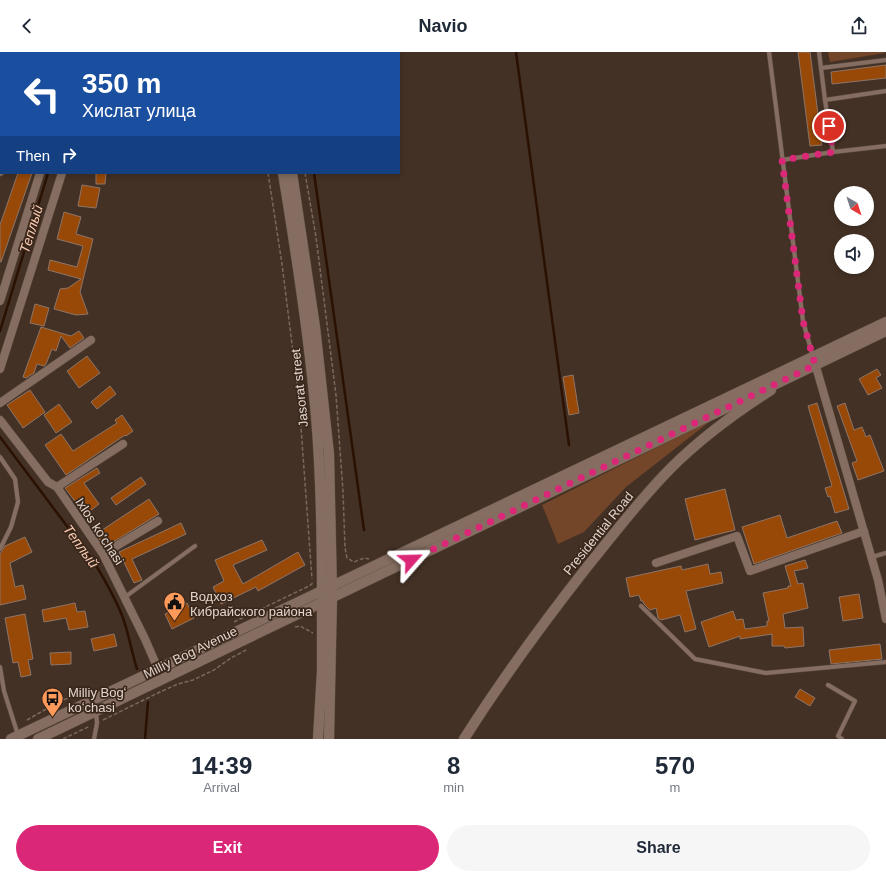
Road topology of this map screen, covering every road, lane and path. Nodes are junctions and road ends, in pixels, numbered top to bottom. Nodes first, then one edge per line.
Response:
1 (769, 52) edge
2 (819, 52) edge
3 (886, 60) edge
4 (821, 68) junction
5 (886, 91) edge
6 (826, 100) junction
7 (886, 146) edge
8 (833, 152) junction
9 (782, 160) junction
10 (40, 174) edge
11 (62, 174) edge
12 (268, 174) edge
13 (283, 174) edge
14 (292, 174) edge
15 (305, 174) edge
16 (0, 301) edge
17 (886, 322) edge
18 (886, 331) edge
19 (91, 340) dead end
20 (814, 361) junction
21 (0, 369) edge
22 (789, 378) junction
23 (0, 403) edge
24 (0, 420) edge
25 (123, 444) dead end
26 (0, 457) edge
27 (57, 487) junction
28 (158, 521) dead end
29 (864, 531) junction
30 (195, 546) dead end
31 (0, 549) edge
32 (886, 553) edge
33 (103, 554) junction
34 (872, 557) junction
35 (370, 559) dead end
36 (656, 563) dead end
37 (332, 585) junction
38 (322, 590) junction
39 (332, 597) junction
40 (125, 598) junction
41 (322, 602) junction
42 (641, 606) dead end
43 (886, 619) edge
44 (230, 624) dead end
45 (291, 628) dead end
46 (316, 634) dead end
47 (251, 648) dead end
48 (886, 662) edge
49 (0, 668) edge
50 (158, 669) junction
51 (828, 685) dead end
52 (94, 689) dead end
53 (2, 692) edge
54 (96, 711) junction
55 (97, 723) junction
56 (15, 734) edge
57 (837, 738) edge
58 (38, 739) edge
59 (63, 739) edge
60 (94, 739) edge
61 (318, 739) edge
62 (329, 739) edge
63 (464, 739) edge
64 (842, 739) edge

1 - 9 lane
2 - 4 lane
3 - 4 lane
4 - 6 lane
5 - 6 lane
6 - 8 lane
7 - 8 lane
8 - 9 lane
9 - 20 lane
10 - 16 street
11 - 21 street
12 - 44 path
13 - 38 main road, Jasorat street
14 - 37 main road, Jasorat street
15 - 35 path
17 - 20 main road
18 - 20 main road
19 - 23 street
20 - 22 main road
20 - 29 street
20 - 37 main road, Milliy Bog Avenue
22 - 39 main road, Milliy Bog Avenue
22 - 63 main road, Presidential Road
24 - 27 street, Ixlos ko'chasi
25 - 27 street
26 - 31 lane
27 - 33 street, Ixlos ko'chasi
28 - 33 street
29 - 34 street
29 - 36 street
30 - 40 lane
32 - 34 lane
33 - 40 street, Ixlos ko'chasi
34 - 43 street
37 - 38 main road, Milliy Bog Avenue
37 - 39 main road, Jasorat street
38 - 41 main road, Jasorat street
38 - 50 main road, Milliy Bog Avenue
39 - 41 main road, Milliy Bog Avenue
39 - 62 main road, Jasorat street
40 - 50 street, Ixlos ko'chasi
41 - 54 main road, Milliy Bog Avenue
41 - 61 main road, Jasorat street
42 - 48 lane
45 - 46 path
47 - 55 path
49 - 53 lane
50 - 56 main road, Milliy Bog Avenue
51 - 57 lane
52 - 56 path
53 - 56 lane
54 - 55 lane
54 - 58 main road, Milliy Bog Avenue
55 - 59 path
55 - 60 lane
57 - 64 lane

